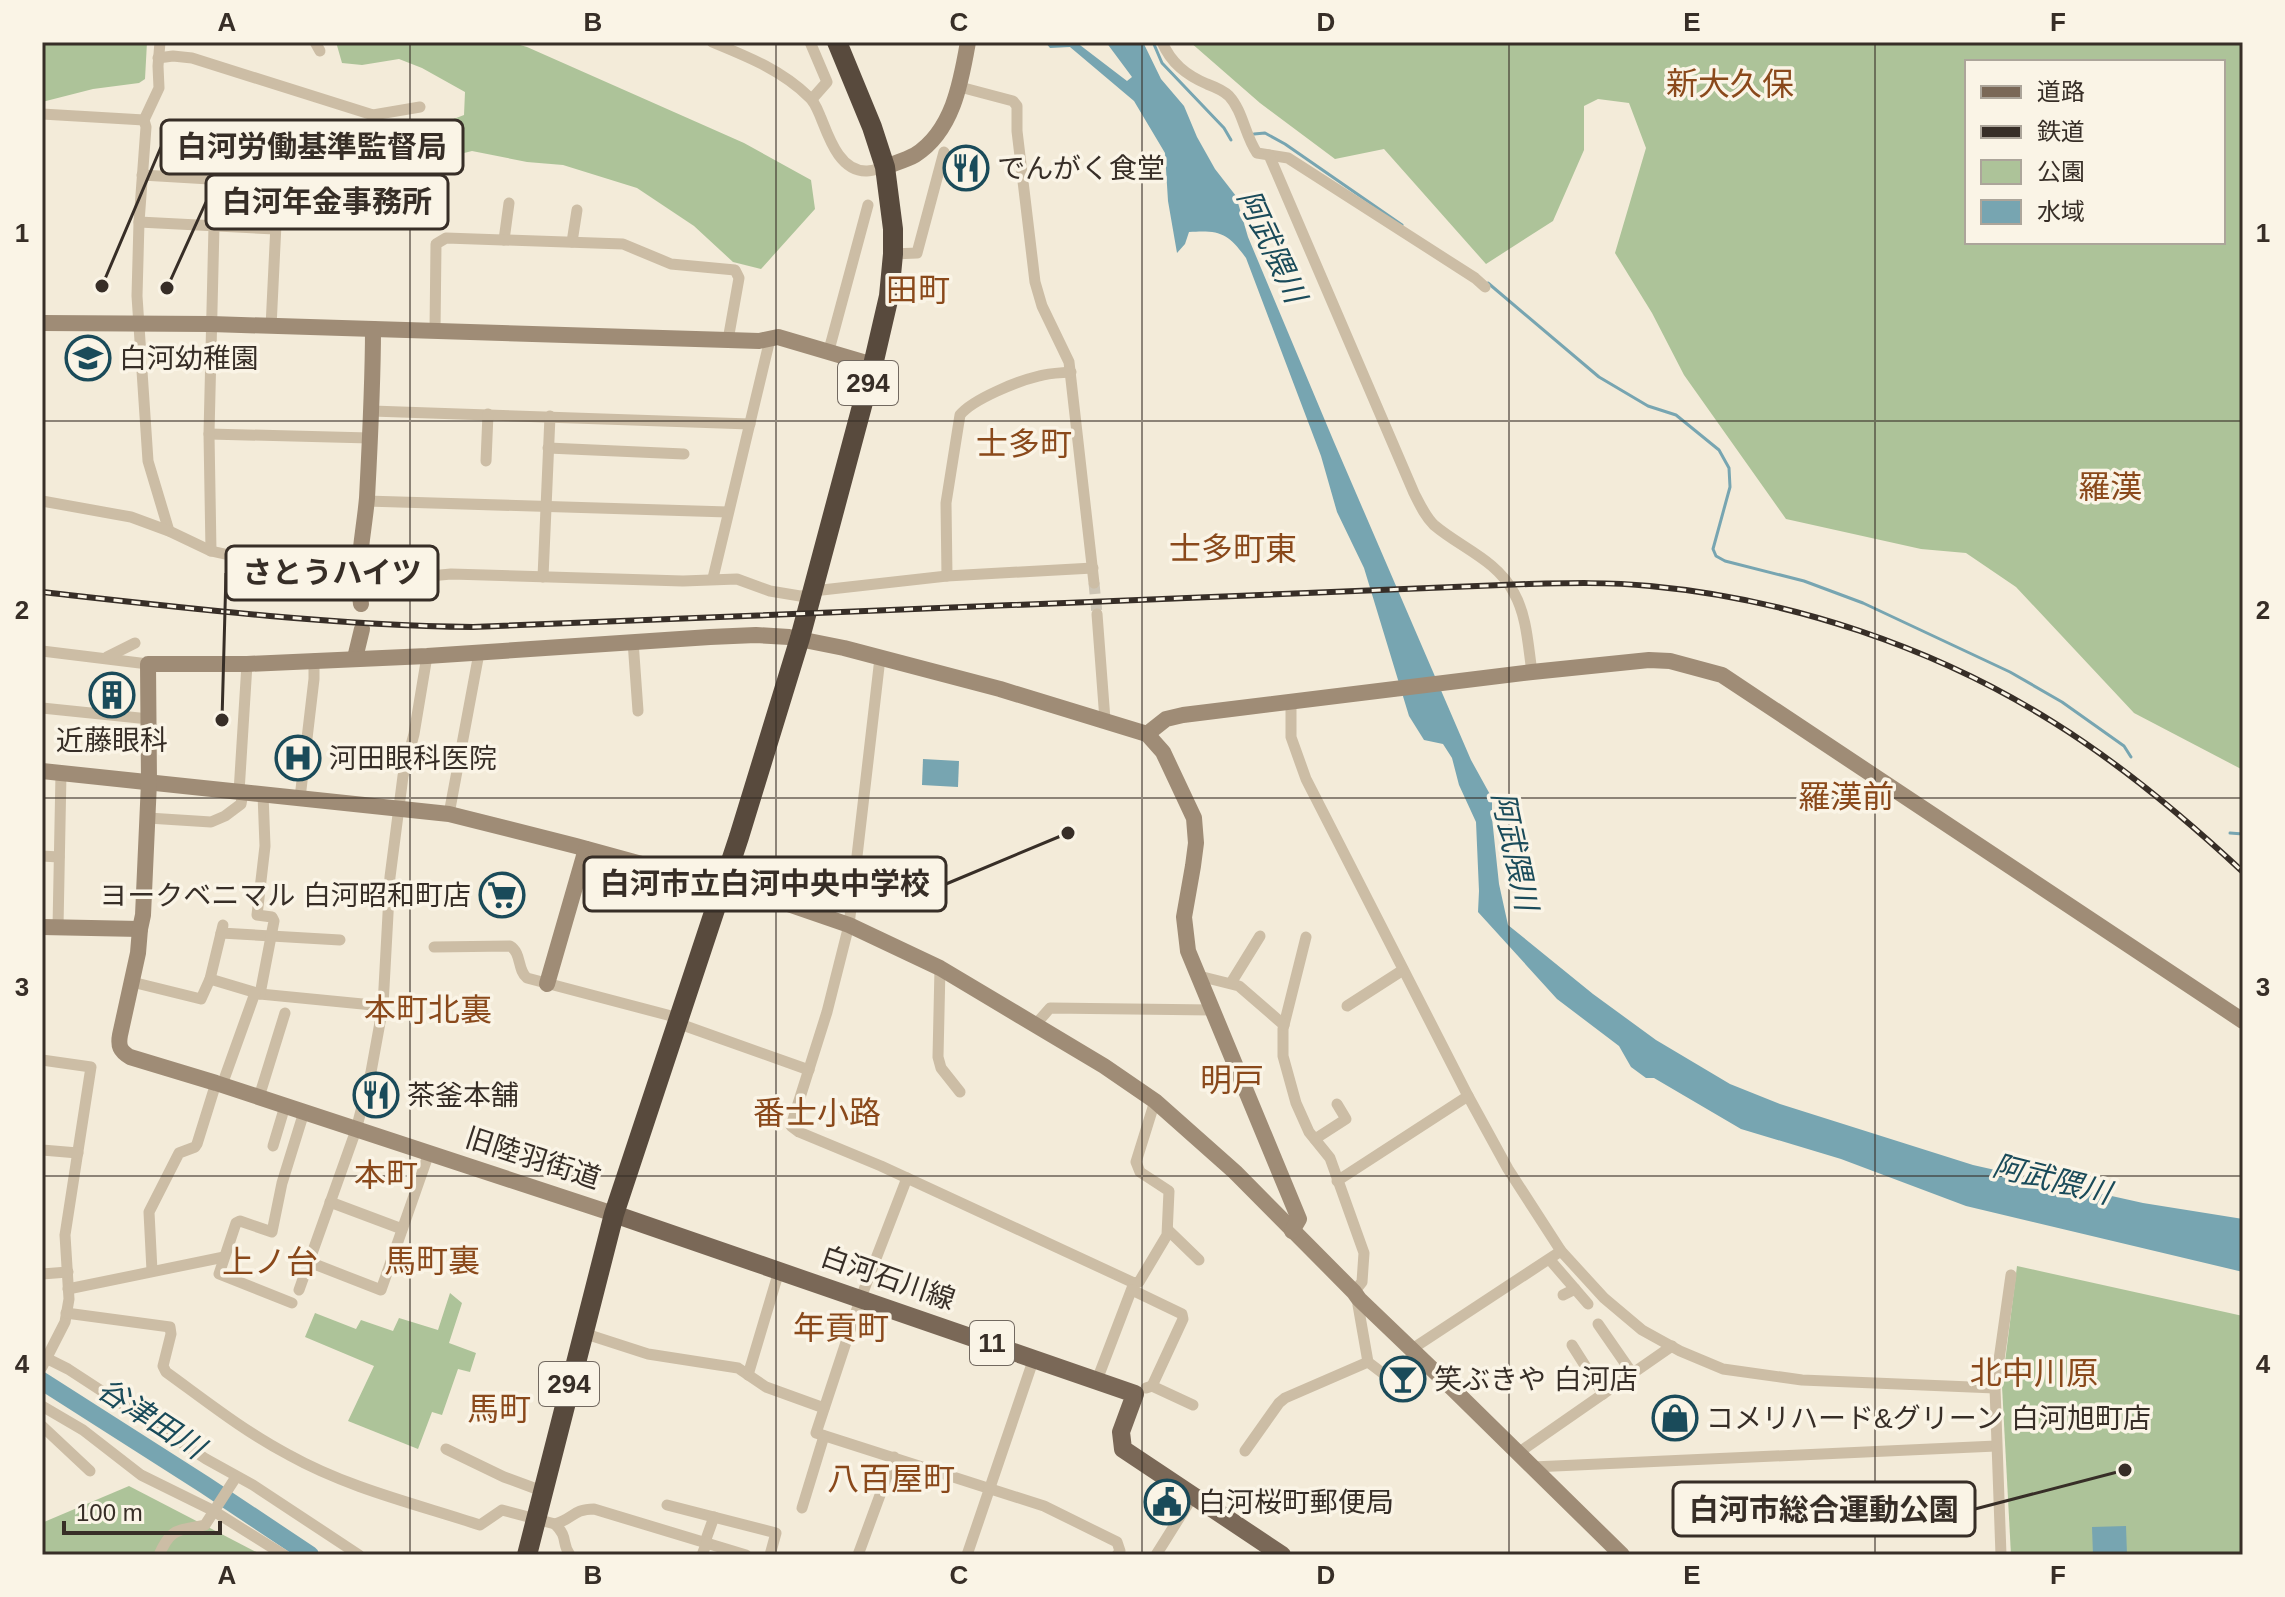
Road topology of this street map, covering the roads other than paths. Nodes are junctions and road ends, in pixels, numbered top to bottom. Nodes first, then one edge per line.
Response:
1 (160, 42) edge
2 (712, 42) edge
3 (810, 42) edge
4 (837, 42) edge
5 (968, 42) edge
6 (1162, 42) edge
7 (158, 58) junction
8 (960, 87) junction
9 (812, 99) junction
10 (420, 107) dead end
11 (42, 114) edge
12 (144, 120) junction
13 (944, 152) dead end
14 (1269, 155) junction
15 (885, 167) junction
16 (142, 175) junction
17 (277, 201) junction
18 (509, 203) dead end
19 (868, 205) dead end
20 (426, 206) dead end
21 (577, 210) dead end
22 (139, 222) junction
23 (214, 226) junction
24 (275, 229) junction
25 (504, 240) junction
26 (572, 242) junction
27 (893, 254) junction
28 (1485, 287) dead end
29 (139, 322) junction
30 (42, 323) edge
31 (211, 324) junction
32 (271, 327) junction
33 (373, 329) junction
34 (435, 331) junction
35 (770, 339) junction
36 (728, 340) junction
37 (829, 350) junction
38 (873, 365) junction
39 (1071, 372) junction
40 (372, 411) junction
41 (488, 414) junction
42 (550, 416) junction
43 (750, 424) junction
44 (209, 434) junction
45 (370, 438) junction
46 (548, 448) junction
47 (684, 454) dead end
48 (486, 461) dead end
49 (42, 501) edge
50 (366, 501) junction
51 (545, 506) junction
52 (728, 512) junction
53 (169, 531) junction
54 (211, 551) junction
55 (1093, 568) junction
56 (947, 576) junction
57 (543, 577) junction
58 (713, 578) junction
59 (357, 583) junction
60 (1094, 583) tunnel mouth
61 (812, 593) junction
62 (361, 604) dead end
63 (1097, 614) tunnel mouth
64 (362, 629) dead end
65 (800, 638) junction
66 (633, 641) junction
67 (135, 643) dead end
68 (42, 651) edge
69 (479, 653) junction
70 (427, 656) junction
71 (104, 658) junction
72 (355, 658) junction
73 (880, 658) junction
74 (314, 659) junction
75 (148, 664) junction
76 (247, 664) junction
77 (1532, 672) junction
78 (1291, 702) junction
79 (42, 708) edge
80 (638, 711) dead end
81 (149, 719) junction
82 (1105, 720) junction
83 (1147, 734) junction
84 (42, 771) edge
85 (61, 773) junction
86 (149, 782) junction
87 (241, 792) junction
88 (263, 794) junction
89 (300, 798) junction
90 (400, 808) junction
91 (449, 814) junction
92 (148, 818) junction
93 (586, 849) junction
94 (42, 856) edge
95 (59, 857) junction
96 (722, 887) junction
97 (849, 925) junction
98 (50, 927) edge
99 (140, 929) junction
100 (272, 936) junction
101 (1260, 936) dead end
102 (1306, 937) dead end
103 (340, 940) dead end
104 (434, 947) dead end
105 (940, 968) junction
106 (1403, 970) junction
107 (1199, 976) junction
108 (210, 979) junction
109 (132, 982) junction
110 (1231, 983) junction
111 (547, 984) junction
112 (258, 993) junction
113 (383, 1006) junction
114 (1347, 1006) dead end
115 (1212, 1010) junction
116 (285, 1013) dead end
117 (678, 1021) junction
118 (2243, 1021) edge
119 (1036, 1024) junction
120 (1284, 1025) junction
121 (42, 1060) edge
122 (809, 1070) junction
123 (219, 1084) junction
124 (960, 1092) dead end
125 (1468, 1096) junction
126 (259, 1097) junction
127 (1155, 1101) junction
128 (1337, 1104) dead end
129 (285, 1106) junction
130 (304, 1112) junction
131 (356, 1130) junction
132 (1315, 1139) junction
133 (273, 1146) dead end
134 (42, 1150) edge
135 (78, 1153) junction
136 (429, 1153) junction
137 (907, 1178) junction
138 (1337, 1181) junction
139 (330, 1202) junction
140 (614, 1214) junction
141 (402, 1229) junction
142 (1168, 1230) junction
143 (1292, 1231) junction
144 (1561, 1251) junction
145 (224, 1257) junction
146 (1199, 1260) dead end
147 (1550, 1260) junction
148 (309, 1262) junction
149 (152, 1271) junction
150 (779, 1271) junction
151 (68, 1272) junction
152 (42, 1274) edge
153 (2011, 1275) dead end
154 (1133, 1287) junction
155 (68, 1289) junction
156 (1575, 1289) junction
157 (299, 1290) dead end
158 (1563, 1295) dead end
159 (1356, 1296) junction
160 (860, 1300) junction
161 (292, 1303) dead end
162 (1588, 1304) dead end
163 (66, 1313) junction
164 (1598, 1324) dead end
165 (583, 1333) junction
166 (1572, 1345) dead end
167 (1672, 1346) junction
168 (1414, 1352) junction
169 (1034, 1358) junction
170 (44, 1361) edge
171 (1368, 1362) junction
172 (1632, 1373) junction
173 (748, 1375) junction
174 (1097, 1380) junction
175 (1995, 1388) junction
176 (1143, 1390) junction
177 (1603, 1394) junction
178 (1193, 1405) dead end
179 (42, 1406) edge
180 (824, 1408) junction
181 (42, 1426) edge
182 (824, 1436) junction
183 (1996, 1446) junction
184 (446, 1449) dead end
185 (1245, 1451) dead end
186 (1518, 1453) junction
187 (894, 1457) junction
188 (1533, 1467) junction
189 (90, 1471) dead end
190 (236, 1477) junction
191 (988, 1488) junction
192 (542, 1491) junction
193 (1193, 1496) junction
194 (667, 1505) dead end
195 (802, 1508) dead end
196 (216, 1510) junction
197 (714, 1517) junction
198 (546, 1521) junction
199 (706, 1542) junction
200 (159, 1555) edge
201 (284, 1555) edge
202 (359, 1555) edge
203 (527, 1555) edge
204 (570, 1555) edge
205 (702, 1555) edge
206 (746, 1555) edge
207 (770, 1555) edge
208 (858, 1555) edge
209 (967, 1555) edge
210 (1117, 1555) edge
211 (1156, 1555) edge
212 (1282, 1555) edge
213 (1622, 1555) edge
214 (2001, 1555) edge

1 - 7 street
2 - 9 street
3 - 9 street
4 - 15 highway, 294
5 - 8 street
6 - 14 street
7 - 10 street
7 - 12 street
8 - 15 street
8 - 39 street
9 - 15 street
11 - 12 street
12 - 16 street
13 - 27 street
14 - 28 street
14 - 77 street
15 - 27 highway, 294
16 - 17 street
16 - 22 street
17 - 20 street
17 - 24 street
18 - 25 street
19 - 37 street
21 - 26 street
22 - 23 street
22 - 29 street
23 - 24 street
23 - 31 street
24 - 32 street
25 - 26 street
25 - 34 street
26 - 36 street
27 - 38 highway, 294
29 - 30 street
29 - 31 street
29 - 53 street
31 - 32 street
31 - 44 street
32 - 33 street
33 - 34 street
33 - 40 street
34 - 36 street
35 - 36 street
35 - 37 street
35 - 43 street
37 - 38 street
38 - 61 highway, 294
39 - 55 street
39 - 56 street
40 - 41 street
40 - 45 street
41 - 42 street
41 - 48 street
42 - 43 street
42 - 46 street
43 - 52 street
44 - 45 street
44 - 54 street
45 - 50 street
46 - 47 street
46 - 51 street
49 - 53 street
50 - 51 street
50 - 59 street
51 - 52 street
51 - 57 street
52 - 58 street
53 - 54 street
54 - 59 street
55 - 56 street
55 - 60 street
56 - 61 street
57 - 58 street
57 - 59 street
58 - 61 street
59 - 62 street
61 - 65 highway, 旧陸羽街道 / 294
63 - 82 street
64 - 72 street
65 - 66 street
65 - 73 street
65 - 96 highway, 旧陸羽街道 / 294
66 - 69 street
66 - 80 street
67 - 71 street
68 - 71 street
69 - 70 street
69 - 91 street
70 - 72 street
70 - 90 street
71 - 75 street
72 - 74 street
73 - 82 street
73 - 97 street
74 - 76 street
74 - 89 street
75 - 76 street
75 - 81 street, 旧陸羽街道
76 - 87 street
77 - 78 street
77 - 118 street
78 - 83 street
78 - 106 street
79 - 81 street
81 - 86 street, 旧陸羽街道
82 - 83 street
83 - 107 street
84 - 85 street
85 - 86 street
85 - 95 street
86 - 87 street
86 - 92 street, 旧陸羽街道
87 - 88 street
87 - 92 street
88 - 89 street
88 - 100 street
89 - 90 street
90 - 91 street
90 - 113 street
91 - 93 street
92 - 99 street, 旧陸羽街道
93 - 96 street
93 - 111 street
94 - 95 street
95 - 98 street
96 - 97 street
96 - 117 highway, 旧陸羽街道 / 294
97 - 105 street
97 - 122 street
98 - 99 street
99 - 109 street, 旧陸羽街道
100 - 103 street
100 - 108 street
100 - 112 street
101 - 110 street
102 - 120 street
104 - 111 street
105 - 119 street
105 - 124 street
106 - 114 street
106 - 125 street
107 - 110 street
107 - 115 street
108 - 109 street
108 - 112 street
109 - 123 street, 旧陸羽街道
110 - 120 street
111 - 117 street
112 - 113 street
112 - 123 street
113 - 131 street
115 - 119 street
115 - 143 street
116 - 126 street
117 - 122 street
117 - 140 highway, 旧陸羽街道 / 294
119 - 127 street
120 - 132 street
121 - 135 street
122 - 137 street
123 - 126 street, 旧陸羽街道
123 - 149 street
125 - 138 street
125 - 144 street
126 - 129 street, 旧陸羽街道
127 - 142 street
127 - 143 street
128 - 132 street
129 - 130 street, 旧陸羽街道
129 - 133 street
130 - 131 street, 旧陸羽街道
130 - 145 street
131 - 136 street, 旧陸羽街道
131 - 139 street
132 - 138 street
134 - 135 street
135 - 151 street
136 - 140 street, 旧陸羽街道
136 - 141 street
137 - 154 street
137 - 160 street
138 - 159 street
139 - 141 street
139 - 148 street
140 - 150 main road, 白河石川線 / 11
140 - 165 highway, 294
141 - 148 street
142 - 146 street
142 - 154 street
143 - 159 street
144 - 147 street
144 - 167 street
145 - 149 street
145 - 161 street
147 - 156 street
147 - 168 street
148 - 157 street
149 - 155 street
150 - 160 main road, 白河石川線 / 11
150 - 173 street
151 - 152 street
151 - 155 street
153 - 175 street
154 - 174 street
154 - 176 street
155 - 163 street
156 - 158 street
156 - 162 street
159 - 168 street
159 - 171 street
160 - 169 main road, 白河石川線 / 11
160 - 180 street
163 - 170 street
163 - 198 street
164 - 172 street
165 - 173 street
165 - 192 highway, 294
166 - 177 street
167 - 172 street
167 - 175 street
168 - 171 street
168 - 186 street
169 - 174 main road, 白河石川線 / 11
169 - 191 street
170 - 190 street
171 - 185 street
172 - 177 street
173 - 180 street
174 - 176 main road, 白河石川線 / 11
175 - 183 street
176 - 178 street
176 - 193 main road
177 - 186 street
179 - 196 street
180 - 182 street
181 - 189 street
182 - 187 street
182 - 195 street
183 - 188 street
183 - 214 street
184 - 192 street
186 - 188 street
187 - 191 street
187 - 208 street
188 - 213 street
190 - 196 street
190 - 202 street
191 - 209 street
191 - 210 street
192 - 198 highway, 294
193 - 211 street
193 - 212 main road
194 - 197 street
196 - 200 street
196 - 201 street
197 - 199 street
197 - 207 street
198 - 199 street
198 - 203 highway, 294
198 - 204 street
199 - 205 street
199 - 206 street

